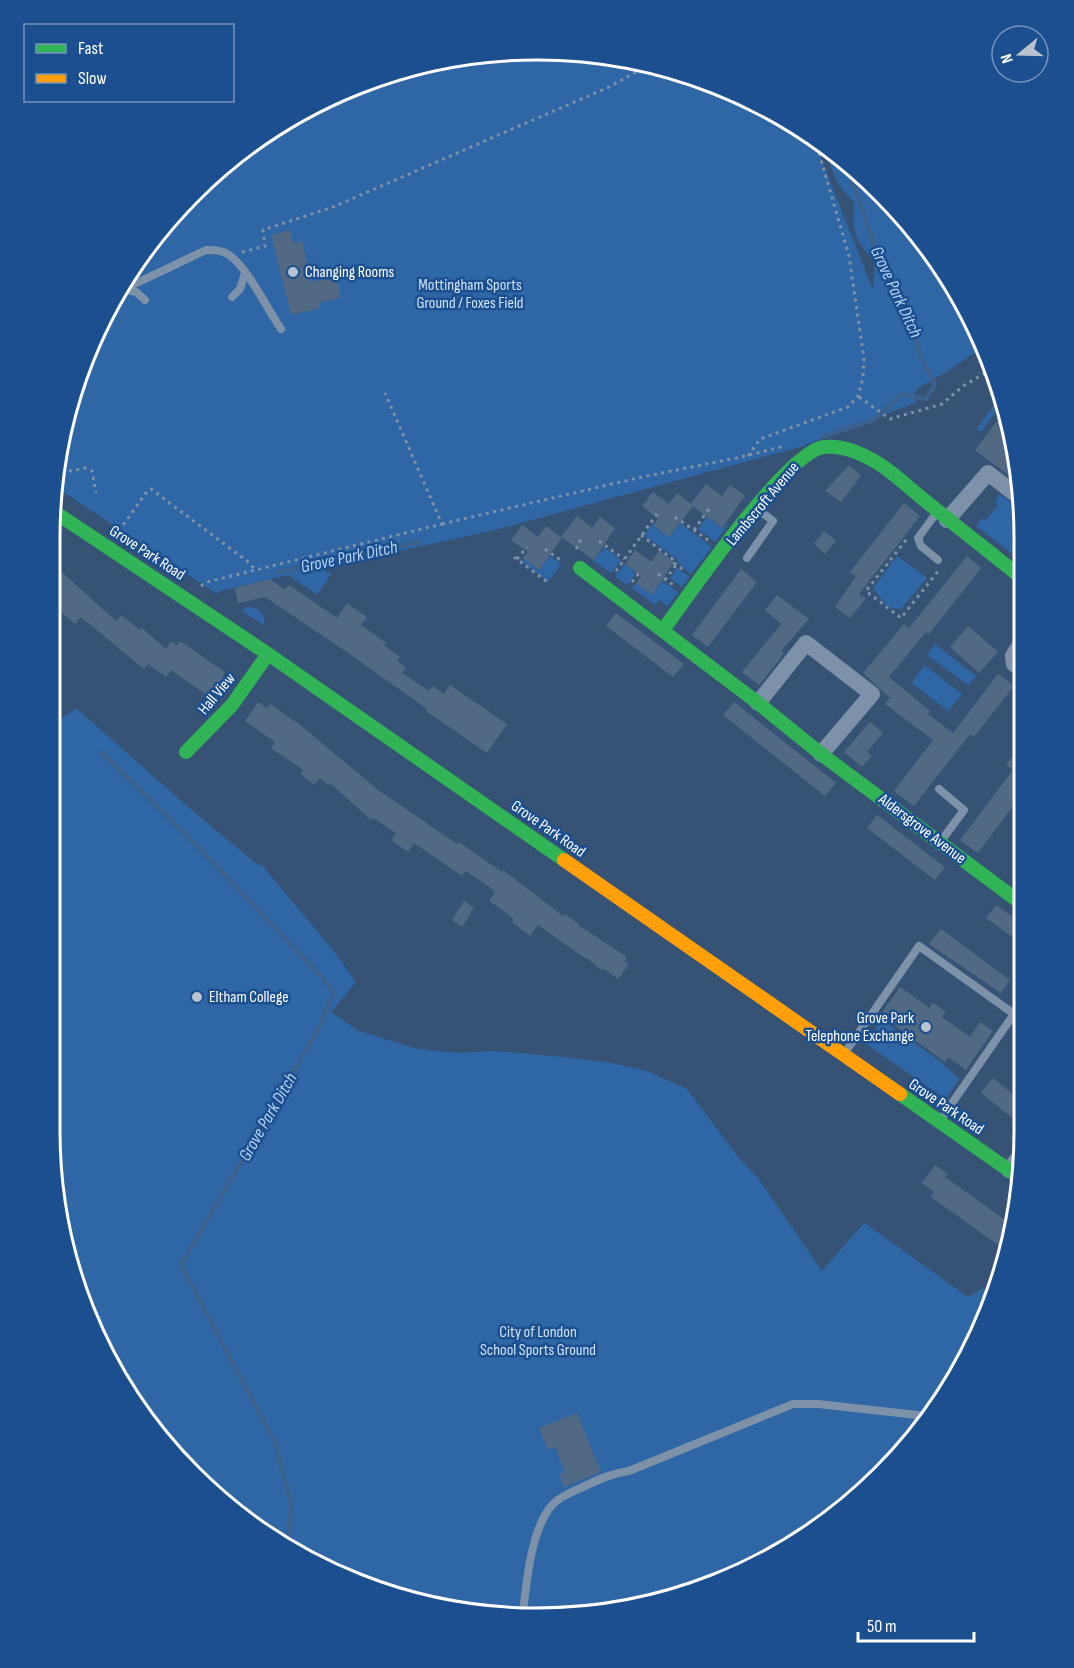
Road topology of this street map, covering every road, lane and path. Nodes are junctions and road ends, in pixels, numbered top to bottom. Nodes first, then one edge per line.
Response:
1 (638, 71) edge
2 (819, 153) edge
3 (229, 255) junction
4 (245, 273) junction
5 (132, 285) edge
6 (128, 291) edge
7 (232, 297) dead end
8 (146, 300) dead end
9 (281, 329) dead end
10 (985, 373) edge
11 (385, 393) dead end
12 (858, 396) junction
13 (786, 446) dead end
14 (748, 456) junction
15 (65, 466) edge
16 (1012, 491) edge
17 (96, 493) dead end
18 (711, 506) dead end
19 (756, 508) junction
20 (657, 514) dead end
21 (61, 516) edge
22 (942, 516) junction
23 (675, 517) dead end
24 (442, 524) junction
25 (694, 530) junction
26 (912, 532) dead end
27 (641, 535) junction
28 (582, 538) dead end
29 (599, 541) dead end
30 (708, 541) dead end
31 (107, 547) junction
32 (527, 547) dead end
33 (545, 549) dead end
34 (576, 550) dead end
35 (747, 558) dead end
36 (624, 560) junction
37 (565, 564) dead end
38 (940, 564) joint
39 (676, 565) junction
40 (580, 568) dead end
41 (255, 571) junction
42 (684, 571) dead end
43 (640, 572) dead end
44 (1014, 572) edge
45 (658, 574) dead end
46 (611, 577) dead end
47 (665, 580) junction
48 (550, 584) dead end
49 (673, 585) dead end
50 (627, 589) dead end
51 (187, 599) junction
52 (663, 630) junction
53 (268, 654) junction
54 (758, 703) junction
55 (186, 752) dead end
56 (821, 754) junction
57 (939, 789) dead end
58 (940, 843) junction
59 (1014, 898) edge
60 (843, 1055) junction
61 (939, 1122) junction
62 (1012, 1172) edge
63 (919, 1415) edge
64 (524, 1608) edge

1 - 3 path
2 - 12 path
3 - 4 lane
3 - 5 lane
4 - 7 lane
4 - 9 lane
6 - 8 lane
10 - 12 path
11 - 24 path
12 - 14 path
13 - 14 path
14 - 24 path
15 - 17 path
16 - 22 street
18 - 25 path
19 - 22 street, Lambscroft Avenue
19 - 35 lane
19 - 52 street, Lambscroft Avenue
20 - 27 path
21 - 31 street, Grove Park Road
22 - 38 lane
22 - 44 street, Lambscroft Avenue
23 - 25 path
24 - 41 path
25 - 30 path
26 - 38 path
27 - 36 path
27 - 39 path
28 - 34 path
29 - 36 path
31 - 41 path
31 - 51 street, Grove Park Road
32 - 48 path
33 - 37 path
36 - 46 path
39 - 42 path
39 - 47 path
40 - 52 street, Aldersgrove Avenue
41 - 51 path
43 - 50 path
45 - 47 path
47 - 49 path
51 - 53 street, Grove Park Road
52 - 54 street, Aldersgrove Avenue
53 - 55 street, Hall View
53 - 60 street, Grove Park Road
54 - 56 street, Aldersgrove Avenue
54 - 56 street
56 - 58 street, Aldersgrove Avenue
57 - 58 lane
58 - 59 street, Aldersgrove Avenue
60 - 61 street, Grove Park Road
60 - 61 lane
61 - 62 street, Grove Park Road
63 - 64 lane

